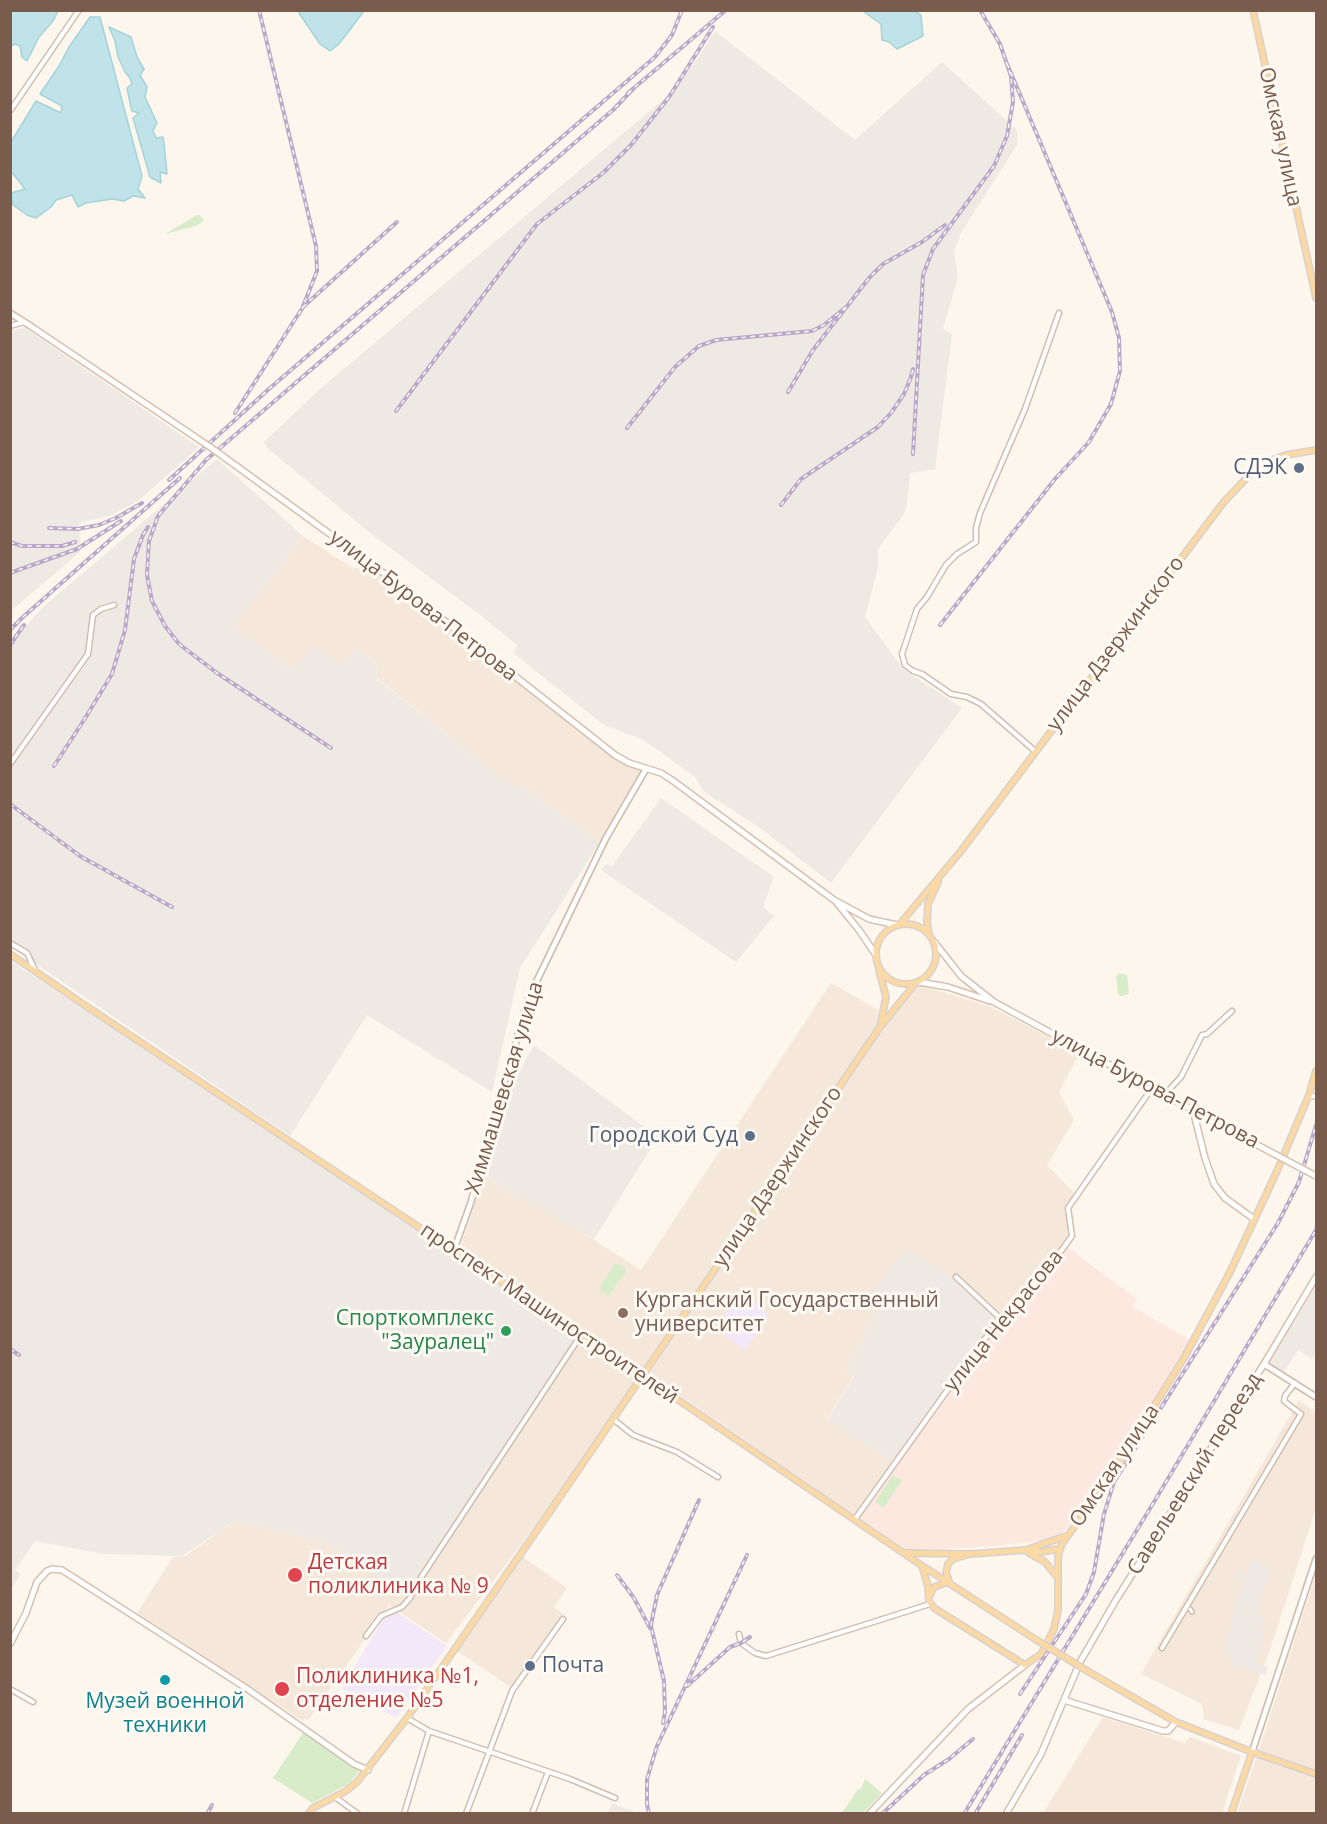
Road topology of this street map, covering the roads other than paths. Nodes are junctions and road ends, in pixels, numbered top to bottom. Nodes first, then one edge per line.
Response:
1 (79, 10) edge
2 (1253, 10) edge
3 (10, 111) edge
4 (1317, 298) edge
5 (10, 313) edge
6 (1059, 313) dead end
7 (27, 324) junction
8 (10, 326) edge
9 (1317, 450) edge
10 (114, 605) dead end
11 (1035, 751) junction
12 (10, 765) edge
13 (646, 769) junction
14 (941, 875) junction
15 (834, 900) junction
16 (898, 925) junction
17 (929, 934) junction
18 (10, 943) edge
19 (935, 944) junction
20 (10, 954) edge
21 (876, 955) junction
22 (878, 966) junction
23 (35, 970) junction
24 (917, 984) junction
25 (994, 1002) junction
26 (1232, 1011) dead end
27 (880, 1027) junction
28 (1317, 1071) edge
29 (1152, 1087) junction
30 (1165, 1094) junction
31 (1309, 1095) junction
32 (1317, 1097) edge
33 (1193, 1110) junction
34 (1207, 1117) junction
35 (1199, 1131) junction
36 (1317, 1176) edge
37 (1254, 1220) junction
38 (454, 1250) junction
39 (956, 1277) dead end
40 (1317, 1277) edge
41 (1001, 1319) junction
42 (581, 1335) junction
43 (1264, 1364) junction
44 (643, 1376) junction
45 (1295, 1383) junction
46 (1317, 1397) edge
47 (612, 1419) junction
48 (718, 1478) dead end
49 (855, 1520) junction
50 (1066, 1536) junction
51 (1059, 1549) junction
52 (1025, 1550) junction
53 (904, 1553) junction
54 (971, 1554) junction
55 (1317, 1559) edge
56 (921, 1565) junction
57 (1059, 1580) junction
58 (950, 1583) junction
59 (929, 1597) junction
60 (930, 1604) junction
61 (564, 1619) dead end
62 (739, 1634) dead end
63 (366, 1636) dead end
64 (10, 1644) edge
65 (1162, 1648) dead end
66 (1025, 1665) junction
67 (10, 1689) edge
68 (1064, 1700) junction
69 (33, 1702) dead end
70 (407, 1718) junction
71 (1176, 1722) junction
72 (429, 1731) junction
73 (490, 1751) junction
74 (1252, 1752) junction
75 (368, 1770) junction
76 (548, 1772) junction
77 (1317, 1774) edge
78 (335, 1797) junction
79 (615, 1798) dead end
80 (308, 1814) edge
81 (358, 1814) edge
82 (404, 1814) edge
83 (466, 1814) edge
84 (532, 1814) edge
85 (869, 1814) edge
86 (1006, 1814) edge
87 (1231, 1814) edge

1 - 3 street
2 - 4 main road, Омская улица
5 - 7 main road, улица Бурова-Петрова
6 - 11 street
7 - 8 street
7 - 13 main road, улица Бурова-Петрова, bridge
9 - 11 main road, улица Дзержинского
10 - 12 street
11 - 14 main road, улица Дзержинского
13 - 15 main road, улица Бурова-Петрова
13 - 38 street, Химмашевская улица
14 - 16 main road, улица Дзержинского
14 - 17 main road, улица Дзержинского
15 - 16 main road, улица Бурова-Петрова
15 - 21 main road, улица Бурова-Петрова
16 - 17 main road
16 - 21 main road
17 - 19 main road
18 - 23 street
19 - 24 main road
19 - 25 main road, улица Бурова-Петрова
20 - 23 main road, проспект Машиностроителей
21 - 22 main road
22 - 24 main road
22 - 27 main road, улица Дзержинского
23 - 38 main road, проспект Машиностроителей
24 - 25 main road, улица Бурова-Петрова
24 - 27 main road, улица Дзержинского
25 - 29 main road, улица Бурова-Петрова
26 - 30 street
27 - 44 main road, улица Дзержинского
28 - 31 main road, Омская улица
29 - 30 main road, улица Бурова-Петрова
29 - 41 street, улица Некрасова
30 - 33 main road, улица Бурова-Петрова
31 - 32 street
31 - 37 main road, Омская улица
33 - 34 main road, улица Бурова-Петрова
33 - 35 main road
34 - 35 main road
34 - 36 main road, улица Бурова-Петрова, bridge
35 - 37 main road
37 - 50 main road, Омская улица
38 - 42 main road, проспект Машиностроителей
39 - 41 street
40 - 43 main road, Савельевский переезд
41 - 49 street, улица Некрасова
42 - 44 main road, проспект Машиностроителей
42 - 63 street
43 - 45 street
43 - 68 main road, Савельевский переезд
44 - 47 main road, улица Дзержинского
44 - 49 main road, проспект Машиностроителей
45 - 46 street
45 - 65 street
47 - 48 street
47 - 70 main road, улица Дзержинского
49 - 53 main road, проспект Машиностроителей
50 - 51 main road, Омская улица
50 - 52 main road
51 - 52 main road
51 - 57 main road, Омская улица
52 - 54 main road
52 - 57 main road
53 - 54 main road
53 - 56 main road, проспект Машиностроителей
54 - 58 main road
55 - 74 street
56 - 58 main road, проспект Машиностроителей
56 - 59 main road
57 - 66 main road, Омская улица
58 - 59 main road
58 - 71 main road, проспект Машиностроителей, bridge
59 - 60 main road
60 - 62 street
60 - 66 main road
61 - 73 street
64 - 75 main road
66 - 85 main road, Омская улица
67 - 69 street
68 - 71 main road
68 - 86 main road, Савельевский переезд
70 - 72 street
70 - 75 main road, улица Дзержинского
71 - 74 main road, проспект Машиностроителей
72 - 73 street
72 - 82 street
73 - 76 street
73 - 83 street
74 - 77 main road, проспект Машиностроителей
74 - 87 main road
75 - 78 main road, улица Дзержинского
76 - 79 street
76 - 84 street
78 - 80 main road, улица Дзержинского
78 - 81 street

